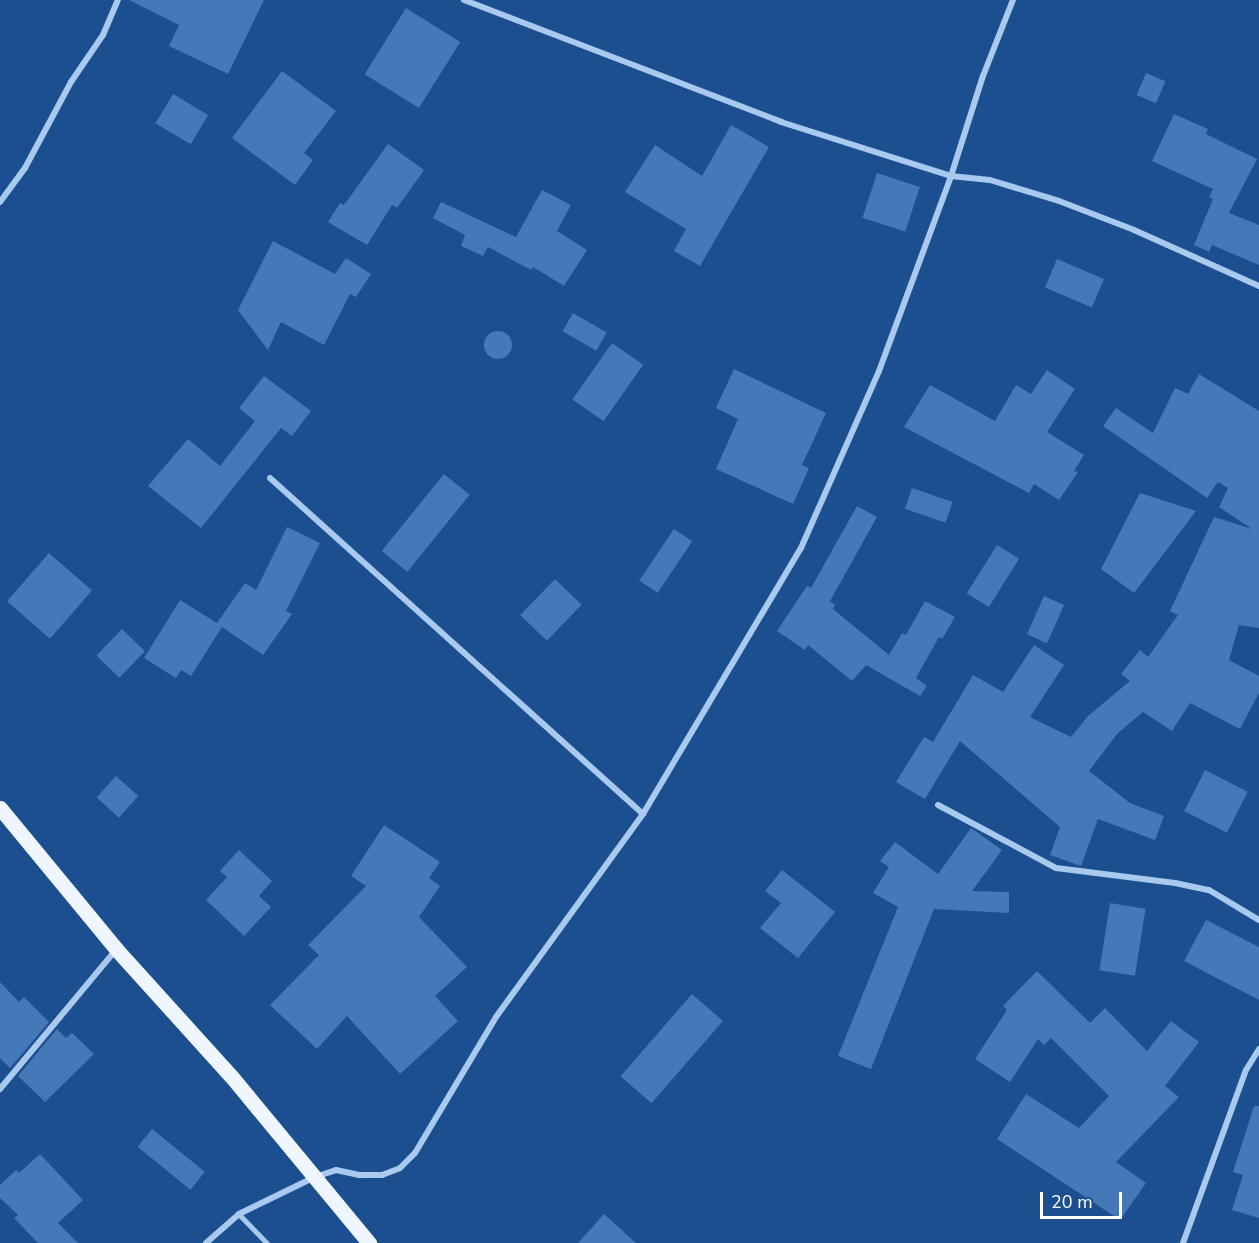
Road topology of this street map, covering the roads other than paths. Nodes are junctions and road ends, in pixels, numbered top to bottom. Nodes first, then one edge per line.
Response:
1 (118, 0) edge
2 (464, 0) edge
3 (1013, 0) edge
4 (951, 176) junction
5 (0, 202) edge
6 (1259, 285) edge
7 (270, 478) dead end
8 (938, 805) dead end
9 (0, 808) edge
10 (643, 814) junction
11 (1259, 920) edge
12 (117, 950) junction
13 (1259, 1049) edge
14 (0, 1089) edge
15 (315, 1177) junction
16 (239, 1214) junction
17 (206, 1243) edge
18 (267, 1243) edge
19 (369, 1243) edge
20 (1184, 1243) edge

1 - 5 street
2 - 4 street
3 - 4 street
4 - 6 street
4 - 10 street
7 - 10 street
8 - 11 street
9 - 12 main road
10 - 15 street
12 - 14 street
12 - 15 main road
13 - 20 street
15 - 16 street
15 - 19 main road
16 - 17 street
16 - 18 lane

